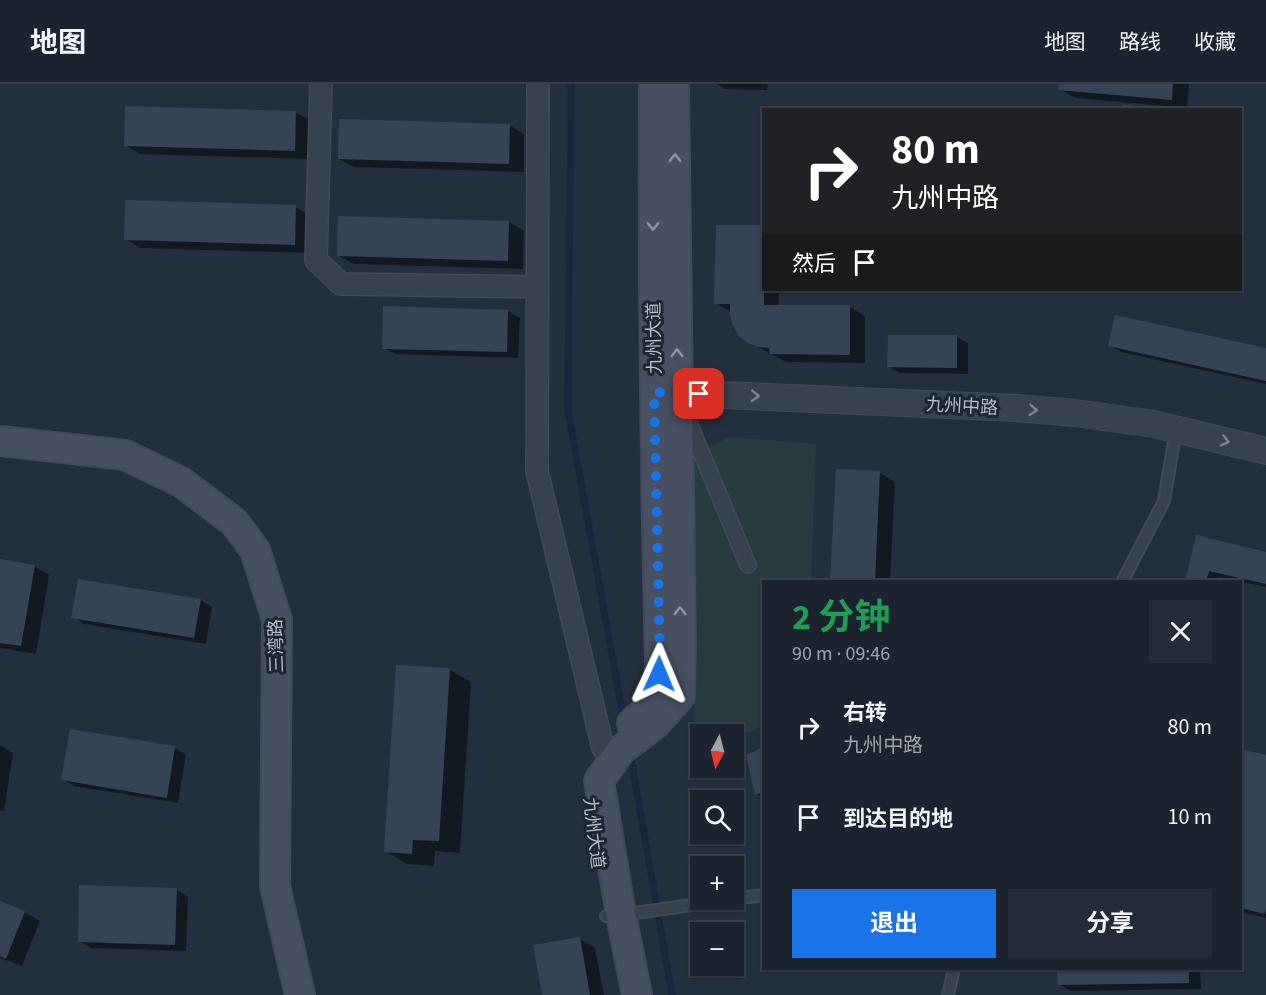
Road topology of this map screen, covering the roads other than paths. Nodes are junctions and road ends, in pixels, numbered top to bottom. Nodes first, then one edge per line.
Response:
1 (321, 84) edge
2 (538, 84) edge
3 (654, 84) edge
4 (674, 84) edge
5 (537, 287) junction
6 (666, 392) junction
7 (1176, 429) junction
8 (0, 441) edge
9 (1266, 452) edge
10 (748, 566) dead end
11 (1123, 580) edge
12 (612, 746) junction
13 (762, 895) edge
14 (744, 898) edge
15 (690, 905) edge
16 (622, 914) junction
17 (954, 970) edge
18 (300, 995) edge
19 (620, 995) edge
20 (637, 995) edge
21 (948, 995) edge

1 - 5 street
2 - 5 street
3 -> 6 main road, 九州大道
6 -> 4 main road
5 - 12 street
6 -> 7 street, 九州中路
6 - 10 street
6 - 12 main road, 九州大道
7 -> 9 street, 九州中路
7 - 11 lane
8 - 18 main road, 三湾路
12 - 16 main road, 九州大道
13 - 14 lane
15 - 16 lane
16 - 19 main road, 九州大道
16 - 20 main road
17 - 21 lane

